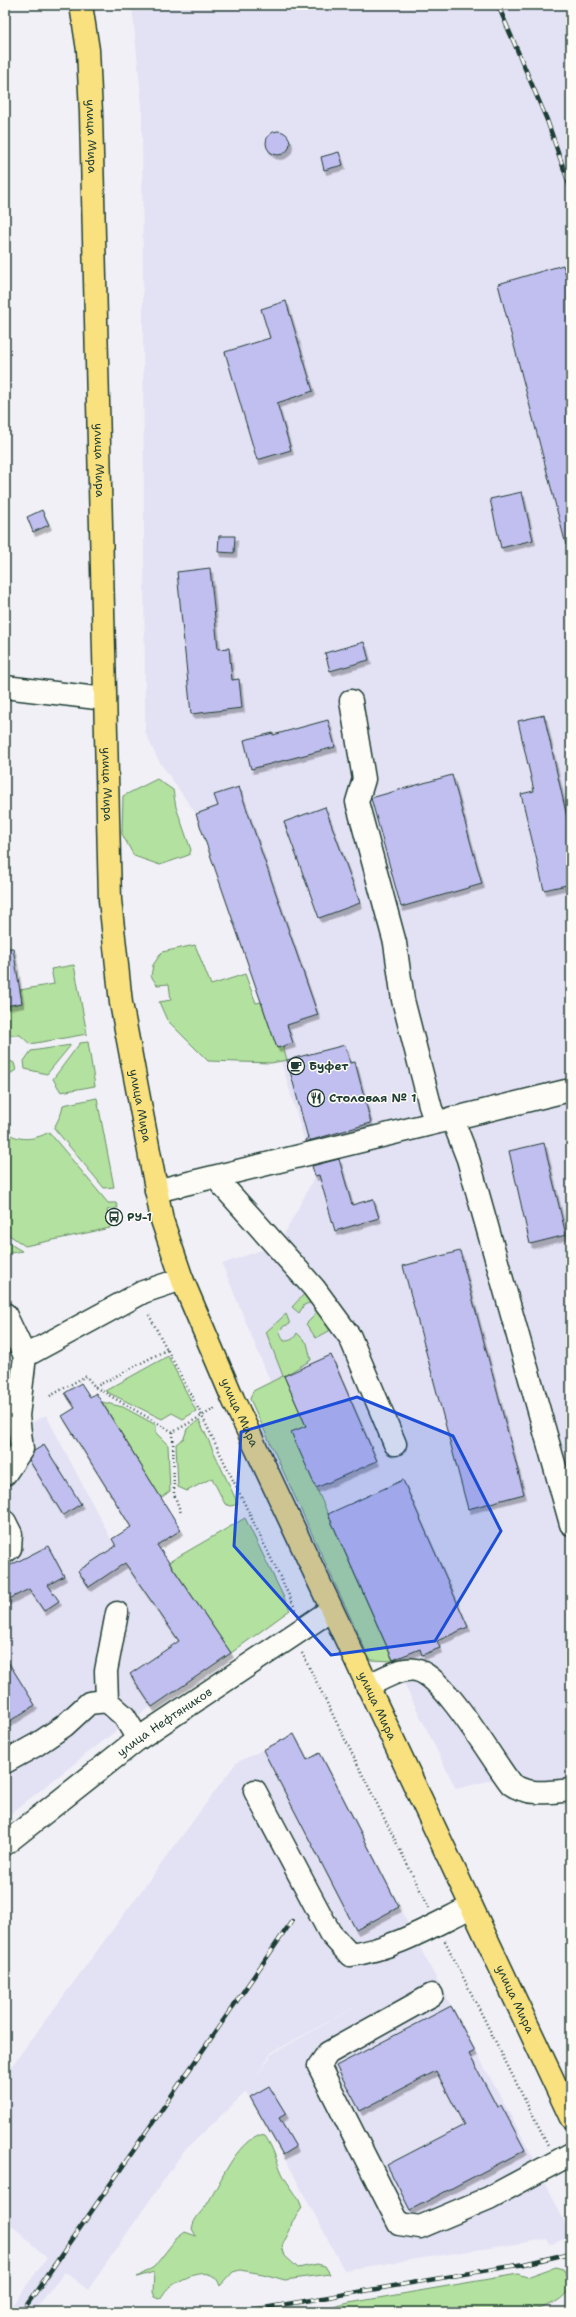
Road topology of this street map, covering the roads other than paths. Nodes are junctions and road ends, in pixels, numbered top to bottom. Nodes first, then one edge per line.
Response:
1 (81, 5) edge
2 (5, 687) edge
3 (105, 699) junction
4 (351, 701) dead end
5 (566, 1091) dead end
6 (445, 1120) junction
7 (215, 1177) junction
8 (156, 1191) junction
9 (182, 1279) junction
10 (7, 1327) edge
11 (25, 1356) junction
12 (395, 1444) dead end
13 (5, 1474) edge
14 (5, 1522) edge
15 (571, 1524) edge
16 (5, 1552) edge
17 (331, 1610) junction
18 (118, 1613) dead end
19 (367, 1686) junction
20 (107, 1701) junction
21 (138, 1739) junction
22 (5, 1762) edge
23 (571, 1790) edge
24 (255, 1791) dead end
25 (5, 1844) edge
26 (471, 1907) junction
27 (432, 1995) dead end
28 (571, 2118) edge
29 (564, 2158) edge

1 - 3 highway, улица Мира
2 - 3 street
3 - 8 highway, улица Мира
4 - 6 street
5 - 6 street
6 - 7 street
6 - 15 street
7 - 8 street
7 - 12 street
8 - 9 highway, улица Мира
9 - 11 street
9 - 17 highway, улица Мира
10 - 11 street
11 - 13 street
14 - 16 street
17 - 19 highway, улица Мира
17 - 21 street, улица Нефтяников
18 - 20 street
19 - 23 street
19 - 26 highway, улица Мира
20 - 21 street
20 - 22 street
21 - 25 street, улица Нефтяников
24 - 26 street
26 - 28 highway, улица Мира
27 - 29 street

